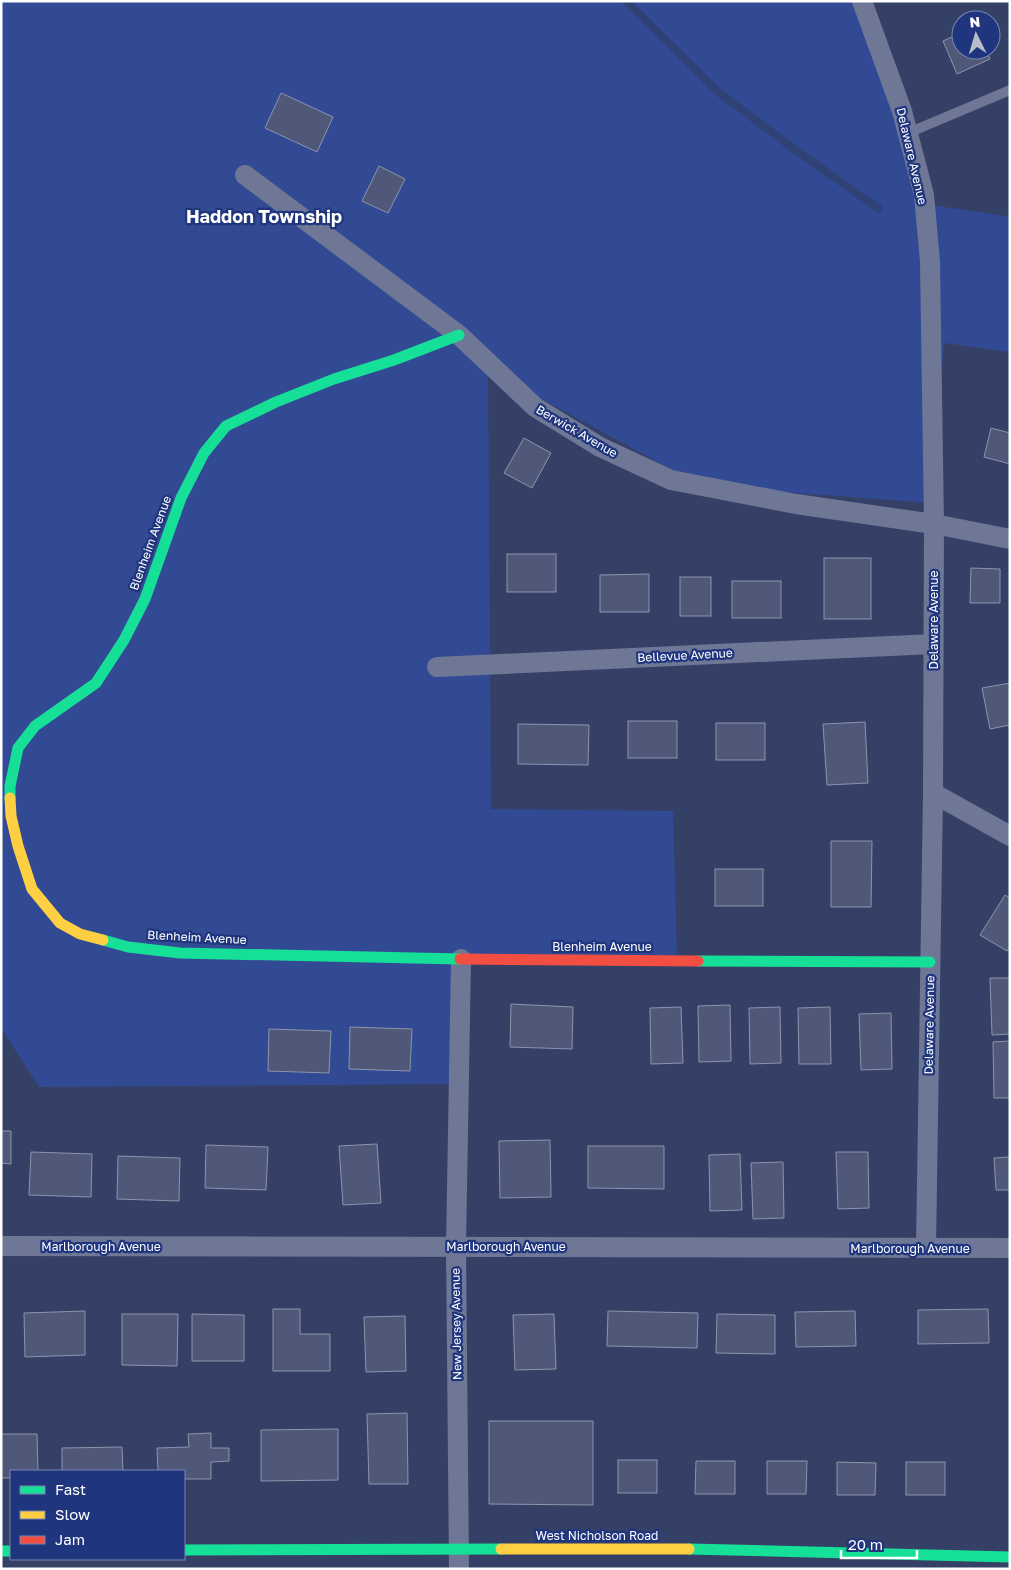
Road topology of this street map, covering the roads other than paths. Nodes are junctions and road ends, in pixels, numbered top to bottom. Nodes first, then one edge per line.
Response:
1 (862, 1) edge
2 (1010, 90) edge
3 (908, 133) junction
4 (246, 175) dead end
5 (459, 335) junction
6 (934, 524) junction
7 (1010, 538) edge
8 (933, 644) junction
9 (437, 666) dead end
10 (933, 793) junction
11 (1010, 836) edge
12 (461, 959) junction
13 (930, 962) junction
14 (1, 1246) edge
15 (456, 1246) junction
16 (926, 1248) junction
17 (1010, 1248) edge
18 (185, 1550) edge
19 (973, 1556) junction
20 (1010, 1557) edge
21 (459, 1559) edge
22 (973, 1569) edge

1 - 3 street, Delaware Avenue
2 - 3 lane
3 - 6 street, Delaware Avenue
4 - 5 street, Berwick Avenue
5 - 6 street, Berwick Avenue
5 - 12 street, Blenheim Avenue
6 - 7 street, Berwick Avenue
6 - 8 street, Delaware Avenue
8 - 9 street, Bellevue Avenue
8 - 10 street, Delaware Avenue
10 - 11 street
10 - 13 street, Delaware Avenue
12 - 13 street, Blenheim Avenue
12 - 15 street, New Jersey Avenue
13 - 16 street, Delaware Avenue
14 - 15 street, Marlborough Avenue
15 - 16 street, Marlborough Avenue
15 - 21 street, New Jersey Avenue
16 - 17 street, Marlborough Avenue
18 - 21 street, West Nicholson Road
19 - 20 street, West Nicholson Road
19 - 21 street, West Nicholson Road
19 - 22 lane

